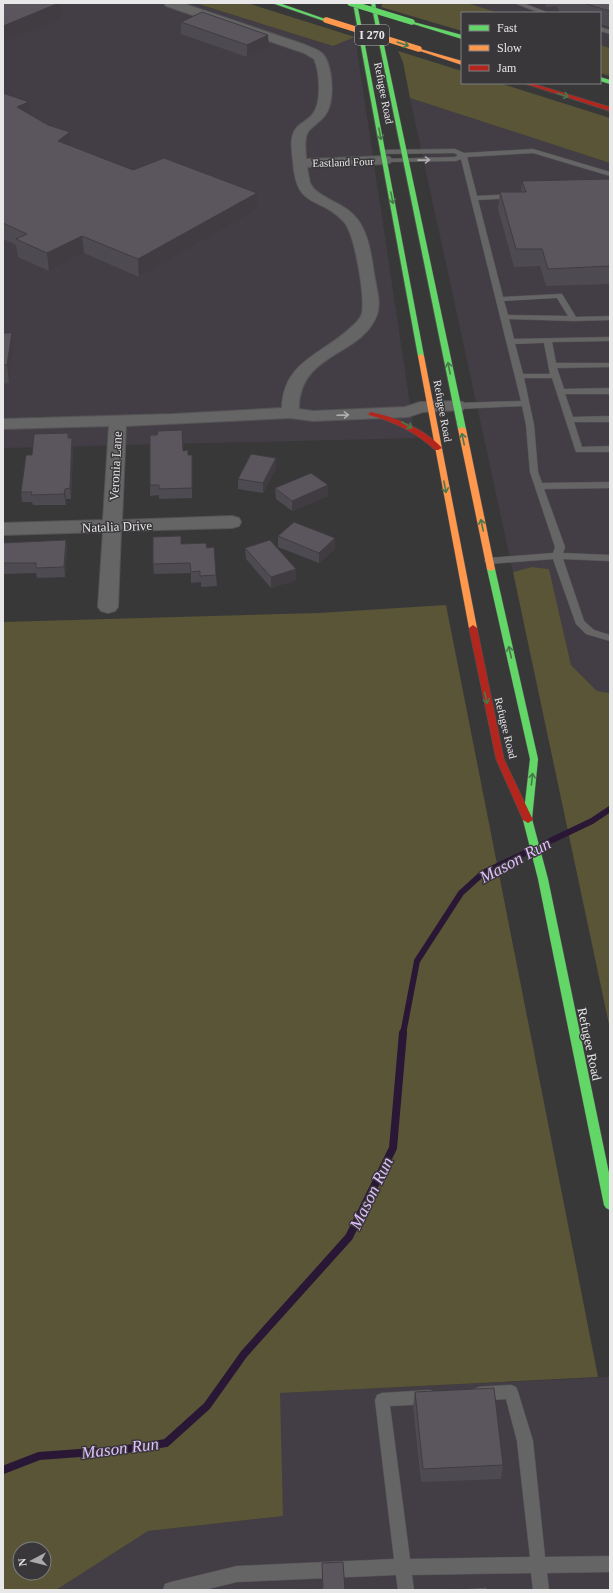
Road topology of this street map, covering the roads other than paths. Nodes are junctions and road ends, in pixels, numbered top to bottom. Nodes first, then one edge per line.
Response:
1 (170, 3) edge
2 (274, 3) edge
3 (350, 3) edge
4 (355, 3) edge
5 (373, 3) edge
6 (517, 3) edge
7 (543, 12) edge
8 (461, 37) edge
9 (461, 63) edge
10 (529, 84) edge
11 (610, 109) edge
12 (463, 155) junction
13 (384, 156) junction
14 (405, 156) junction
15 (300, 159) junction
16 (610, 174) edge
17 (522, 195) edge
18 (474, 198) junction
19 (500, 299) junction
20 (505, 317) junction
21 (610, 318) edge
22 (574, 319) junction
23 (610, 339) edge
24 (547, 340) junction
25 (512, 342) junction
26 (610, 365) edge
27 (553, 366) junction
28 (520, 376) junction
29 (555, 376) junction
30 (294, 386) junction
31 (610, 391) edge
32 (561, 392) junction
33 (327, 403) junction
34 (526, 403) junction
35 (425, 406) junction
36 (457, 406) junction
37 (290, 413) junction
38 (371, 414) junction
39 (610, 419) edge
40 (570, 420) junction
41 (118, 421) junction
42 (3, 424) edge
43 (438, 448) junction
44 (610, 449) edge
45 (610, 485) edge
46 (539, 486) junction
47 (232, 522) dead end
48 (112, 526) junction
49 (3, 529) edge
50 (557, 556) junction
51 (610, 558) edge
52 (489, 561) junction
53 (108, 607) dead end
54 (610, 638) edge
55 (528, 818) junction
56 (610, 1205) edge
57 (466, 1394) edge
58 (443, 1396) edge
59 (610, 1564) edge
60 (539, 1565) junction
61 (403, 1567) junction
62 (171, 1590) edge
63 (406, 1590) edge
64 (541, 1590) edge

1 - 15 street
2 -> 9 main road, I 270, bridge
3 - 8 main road, I 270, bridge
4 -> 13 main road, Refugee Road
5 - 14 main road, Refugee Road
6 - 7 lane
10 -> 11 main road
12 - 14 lane
12 - 16 lane
12 - 18 lane
13 - 14 lane
13 - 15 street, Eastland Four
13 -> 35 main road, Refugee Road
36 -> 14 main road, Refugee Road
15 - 30 street
17 - 18 lane
18 - 19 lane
19 - 20 lane
19 - 22 lane
20 - 22 lane
20 - 25 lane
21 - 22 lane
23 - 24 lane
24 - 25 lane
24 - 27 lane
25 - 28 lane
26 - 27 lane
27 - 29 lane
28 - 29 lane
28 - 34 lane
29 - 32 lane
30 - 33 street
30 - 37 street
31 - 32 lane
32 - 40 lane
33 - 35 street
33 - 37 street
34 - 36 lane
34 - 46 lane
35 - 36 street
35 - 38 street
35 - 43 main road, Refugee Road
52 -> 36 main road, Refugee Road
37 -> 38 street
37 - 41 street
38 -> 43 main road
39 - 40 lane
40 - 44 lane
41 - 42 street
41 - 48 street, Veronia Lane
43 -> 55 main road, Refugee Road
45 - 46 lane
46 - 50 lane
47 - 48 street, Natalia Drive
48 - 49 street, Natalia Drive
48 - 53 street, Veronia Lane
50 - 51 lane
50 - 52 lane
50 - 54 lane
55 -> 52 main road, Refugee Road
55 - 56 main road, Refugee Road
57 - 60 lane
58 - 61 lane
59 - 60 lane
60 - 61 lane
60 - 64 lane
61 - 62 lane
61 - 63 lane

